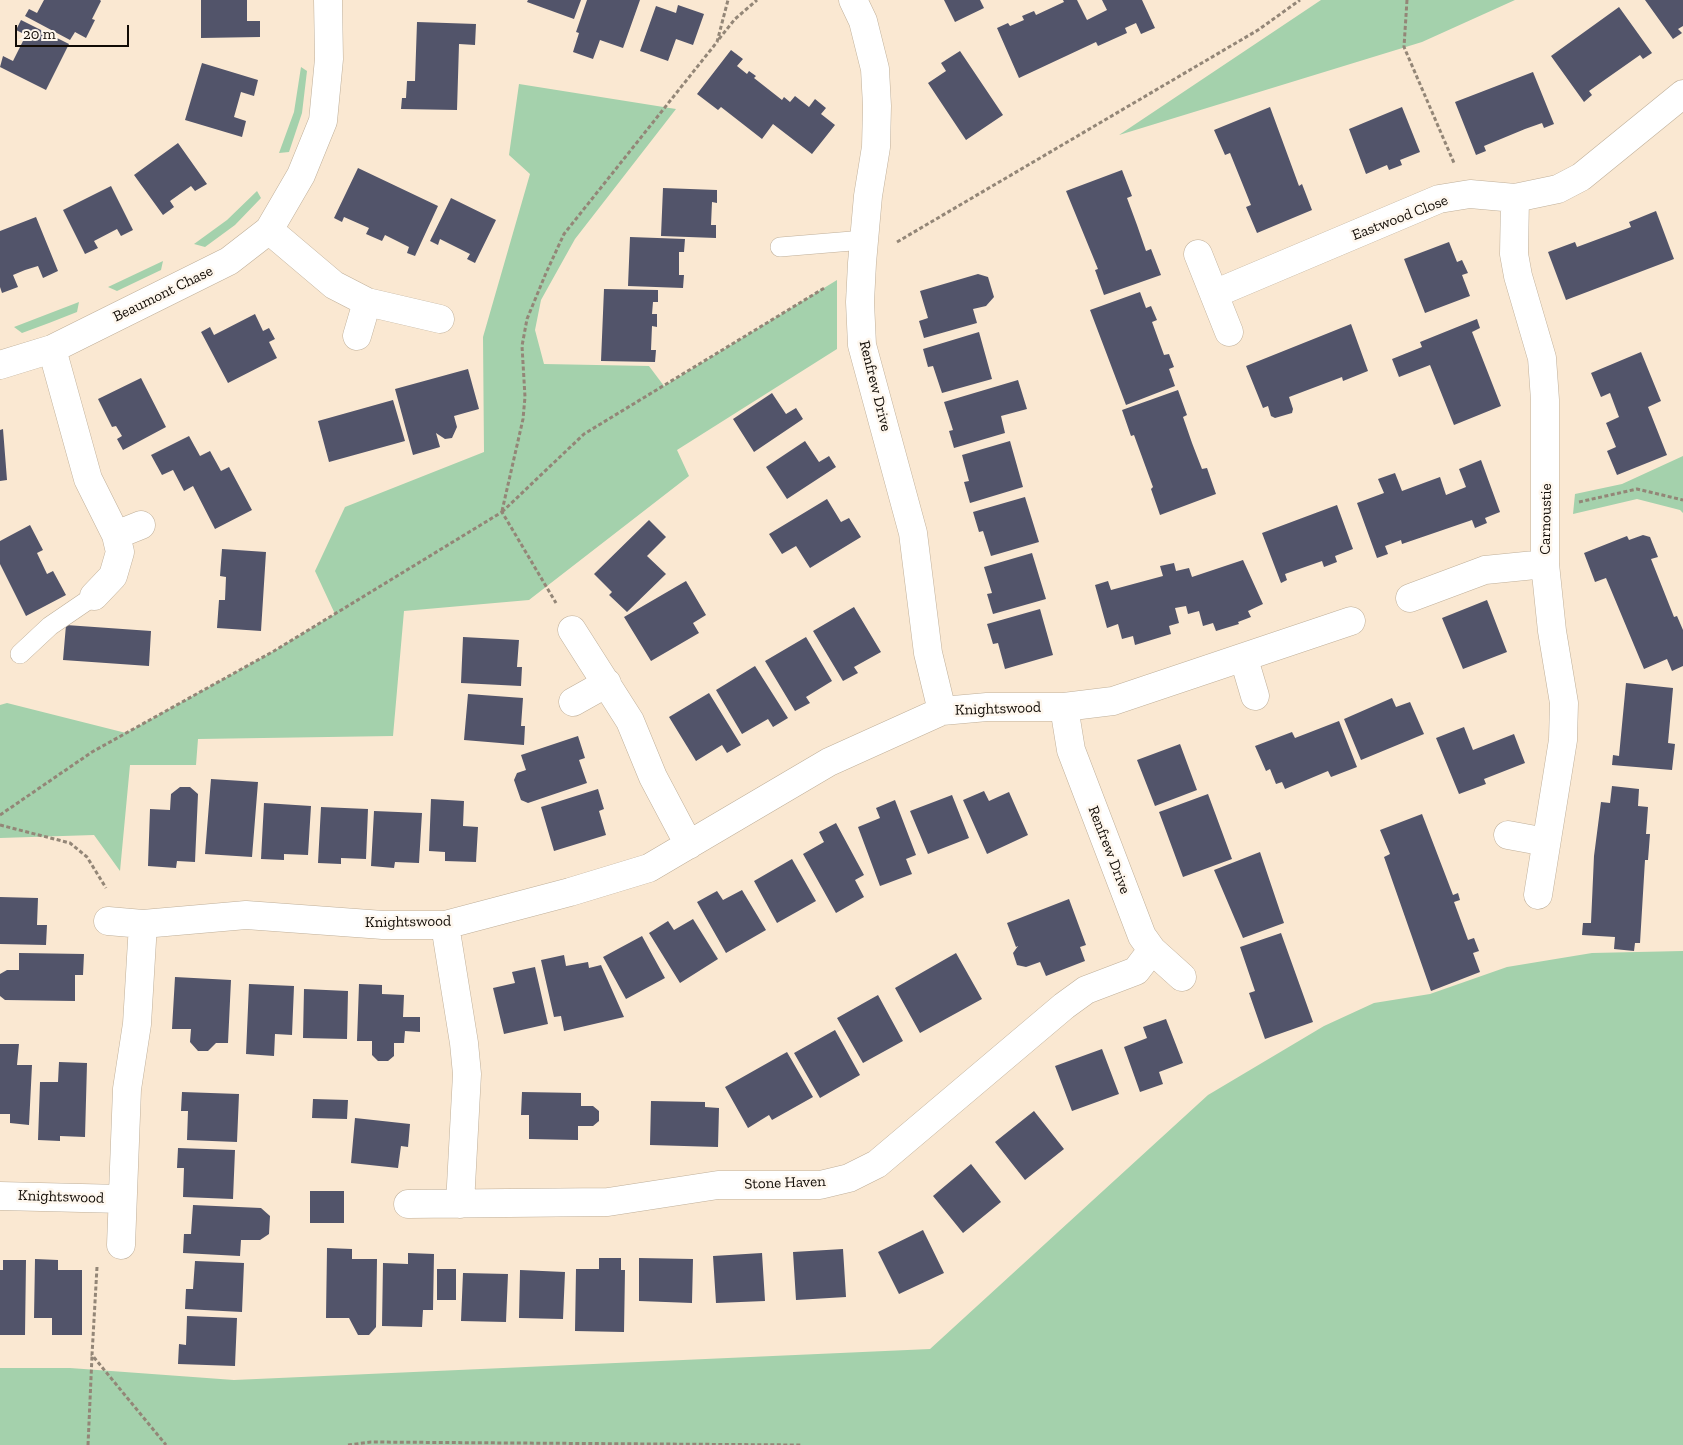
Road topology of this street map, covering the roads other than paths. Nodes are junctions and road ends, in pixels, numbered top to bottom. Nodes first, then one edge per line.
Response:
1 (328, 0) edge
2 (853, 0) edge
3 (1683, 94) edge
4 (1515, 198) junction
5 (269, 230) junction
6 (780, 248) dead end
7 (863, 251) junction
8 (1198, 254) dead end
9 (1214, 294) junction
10 (367, 302) junction
11 (440, 320) dead end
12 (1229, 332) dead end
13 (357, 336) dead end
14 (52, 348) junction
15 (0, 365) edge
16 (1545, 564) junction
17 (94, 596) joint
18 (1410, 598) dead end
19 (1351, 621) dead end
20 (572, 630) road end
21 (20, 654) dead end
22 (1244, 659) junction
23 (607, 683) junction
24 (1256, 696) dead end
25 (574, 702) dead end
26 (1064, 707) junction
27 (942, 711) junction
28 (1508, 835) dead end
29 (1546, 842) junction
30 (689, 846) junction
31 (1538, 895) dead end
32 (108, 921) road end
33 (143, 924) junction
34 (445, 925) junction
35 (1152, 950) junction
36 (1182, 977) dead end
37 (0, 1196) edge
38 (122, 1199) junction
39 (408, 1204) dead end
40 (460, 1204) junction
41 (121, 1245) road end

1 - 5 street, Beaumont Chase
2 - 7 street, Renfrew Drive
3 - 4 street, Eastwood Close
4 - 9 street, Eastwood Close
4 - 16 street, Carnoustie
5 - 10 street
5 - 14 street, Beaumont Chase
6 - 7 lane
7 - 27 street, Renfrew Drive
8 - 9 street
9 - 12 street
10 - 11 street
10 - 13 street
14 - 15 street, Beaumont Chase
14 - 17 street
16 - 18 street
16 - 29 street, Carnoustie
17 - 21 lane
19 - 22 street, Knightswood
20 - 23 street
22 - 24 street
22 - 26 street, Knightswood
23 - 25 street
23 - 30 street
26 - 27 street, Knightswood
26 - 35 street, Renfrew Drive
27 - 30 street, Knightswood
28 - 29 street
29 - 31 street, Carnoustie
30 - 34 street, Knightswood
32 - 33 street, Knightswood
33 - 34 street, Knightswood
33 - 38 street, Knightswood
34 - 40 street
35 - 36 street, Renfrew Drive
35 - 40 street, Stone Haven
37 - 38 street, Knightswood
38 - 41 street, Knightswood
39 - 40 street, Stone Haven

